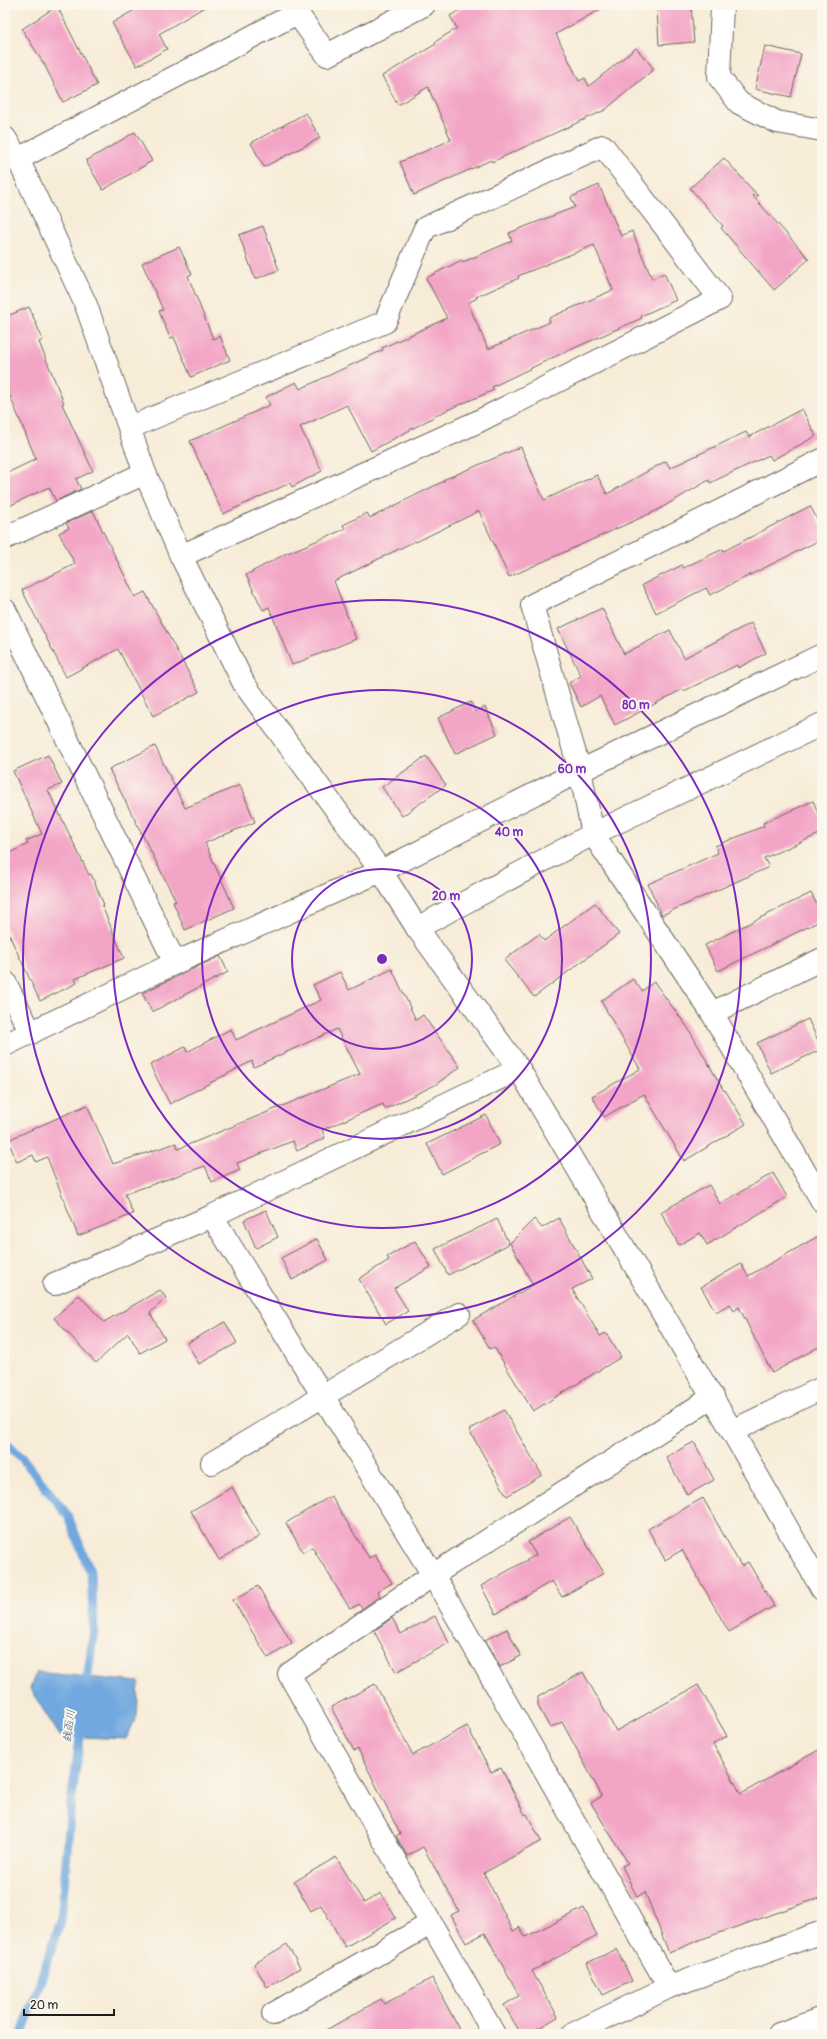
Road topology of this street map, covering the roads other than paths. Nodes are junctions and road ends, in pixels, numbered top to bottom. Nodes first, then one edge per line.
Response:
1 (424, 5) edge
2 (722, 5) edge
3 (294, 9) edge
4 (822, 130) edge
5 (5, 138) edge
6 (18, 159) junction
7 (131, 427) junction
8 (822, 460) edge
9 (145, 473) junction
10 (5, 538) edge
11 (181, 556) junction
12 (5, 610) edge
13 (822, 655) edge
14 (822, 724) edge
15 (580, 771) junction
16 (593, 834) junction
17 (381, 871) junction
18 (417, 928) junction
19 (822, 959) edge
20 (175, 963) junction
21 (5, 982) edge
22 (712, 1013) junction
23 (31, 1032) junction
24 (5, 1045) edge
25 (519, 1069) junction
26 (816, 1175) edge
27 (822, 1200) edge
28 (212, 1216) junction
29 (54, 1284) dead end
30 (459, 1314) dead end
31 (822, 1388) edge
32 (323, 1396) junction
33 (713, 1397) junction
34 (732, 1431) junction
35 (212, 1463) dead end
36 (433, 1575) junction
37 (822, 1589) edge
38 (430, 1924) junction
39 (822, 1932) edge
40 (669, 1987) junction
41 (272, 2014) dead end
42 (822, 2018) edge
43 (494, 2034) edge
44 (573, 2034) edge
45 (779, 2034) edge

1 - 3 main road
2 - 4 main road
3 - 6 main road
5 - 6 main road
6 - 7 main road
7 - 9 main road
7 - 11 main road
8 - 15 main road
9 - 10 main road
9 - 11 main road
11 - 17 main road
12 - 20 main road
13 - 15 main road
14 - 16 main road
15 - 16 main road
15 - 17 main road
16 - 18 main road
16 - 22 main road
17 - 18 main road
17 - 20 main road
18 - 25 main road
19 - 22 main road
20 - 23 main road
21 - 23 main road
22 - 26 main road
23 - 24 main road
25 - 28 main road
25 - 33 main road
26 - 27 main road
28 - 29 main road
28 - 32 main road
30 - 32 main road
31 - 34 main road
32 - 35 main road
32 - 36 main road
33 - 34 main road
33 - 36 main road
34 - 37 main road
36 - 38 main road
36 - 40 main road
38 - 41 main road
38 - 43 main road
39 - 40 main road
40 - 44 main road
42 - 45 main road

